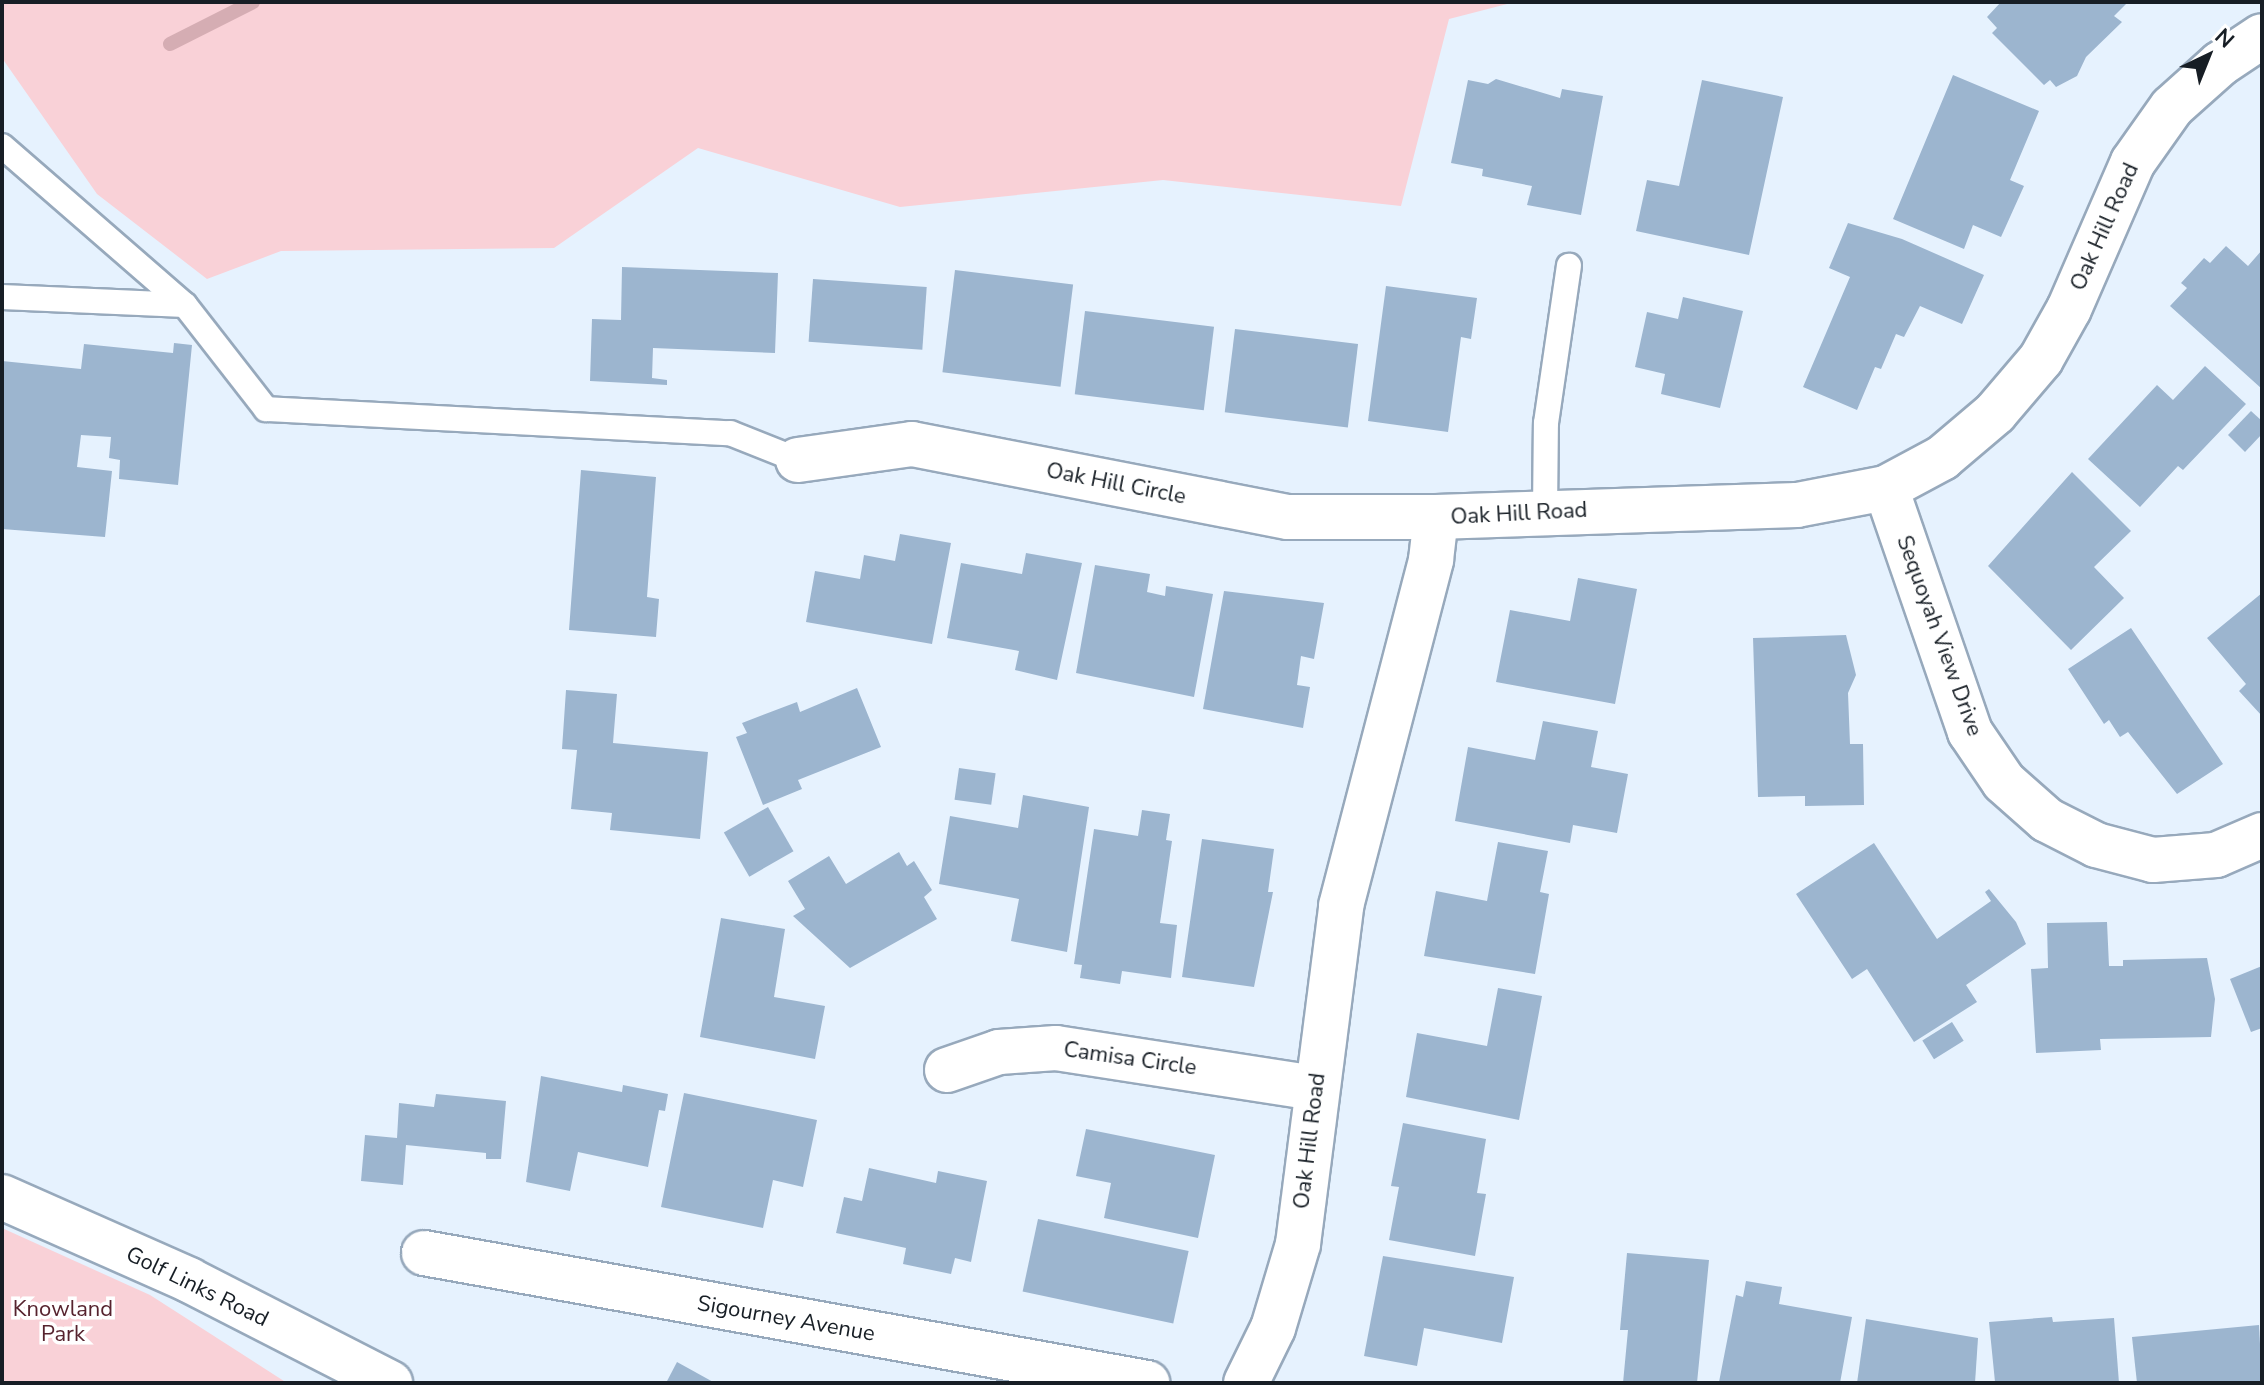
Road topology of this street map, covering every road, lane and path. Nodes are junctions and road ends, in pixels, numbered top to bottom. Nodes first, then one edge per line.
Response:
1 (2262, 36) edge
2 (2, 146) edge
3 (1569, 266) dead end
4 (2, 297) edge
5 (185, 305) junction
6 (798, 460) joint
7 (1886, 488) junction
8 (1545, 512) junction
9 (1436, 517) junction
10 (2262, 835) edge
11 (947, 1070) dead end
12 (1315, 1088) junction
13 (2, 1197) edge
14 (424, 1253) dead end
15 (390, 1383) edge
16 (1147, 1383) edge
17 (1246, 1383) edge

1 - 7 street, Oak Hill Road
2 - 5 lane
3 - 8 lane
4 - 5 lane
5 - 6 lane
6 - 9 street, Oak Hill Circle
7 - 8 street, Oak Hill Road
7 - 10 street, Sequoyah View Drive
8 - 9 street, Oak Hill Road
9 - 12 street, Oak Hill Road
11 - 12 street, Camisa Circle
12 - 17 street, Oak Hill Road
13 - 15 street, Golf Links Road
14 - 16 street, Sigourney Avenue

